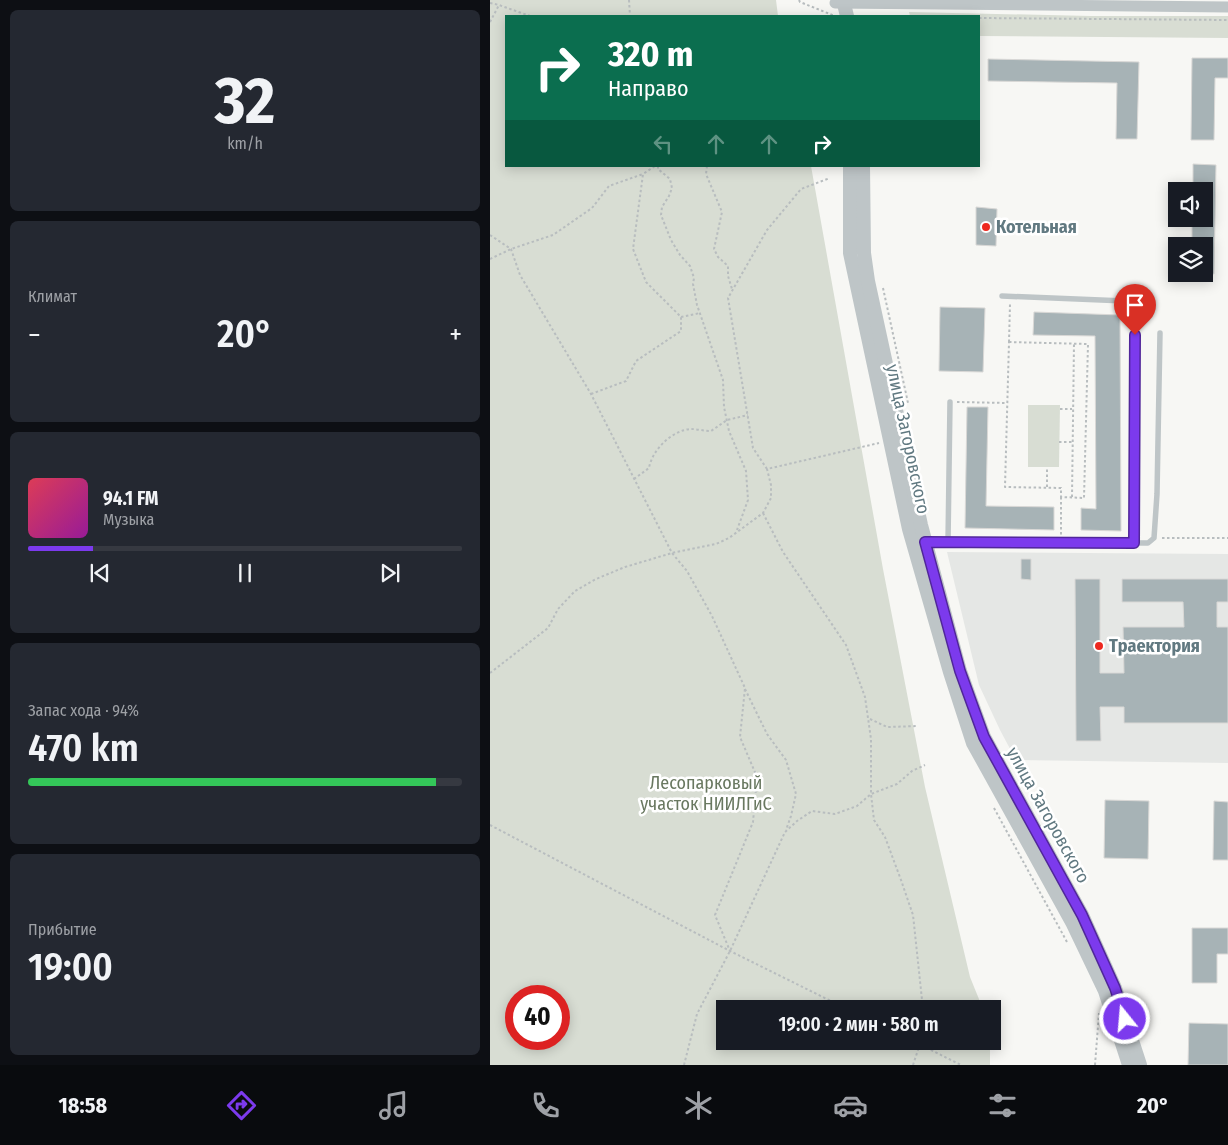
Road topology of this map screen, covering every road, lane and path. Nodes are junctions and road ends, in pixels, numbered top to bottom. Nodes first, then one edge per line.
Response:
1 (629, 0) edge
2 (799, 0) edge
3 (490, 3) edge
4 (499, 5) junction
5 (1228, 7) edge
6 (839, 8) edge
7 (527, 15) edge
8 (630, 15) edge
9 (980, 18) edge
10 (1228, 20) edge
11 (490, 22) edge
12 (654, 167) edge
13 (657, 167) edge
14 (707, 167) edge
15 (850, 167) edge
16 (863, 167) edge
17 (643, 174) junction
18 (830, 178) dead end
19 (490, 234) edge
20 (511, 249) junction
21 (490, 259) edge
22 (881, 280) dead end
23 (732, 290) junction
24 (1002, 296) dead end
25 (1011, 296) junction
26 (700, 313) junction
27 (680, 317) junction
28 (1160, 333) dead end
29 (1009, 342) junction
30 (1074, 343) junction
31 (591, 394) junction
32 (950, 402) joint
33 (1007, 404) junction
34 (1060, 409) dead end
35 (1073, 409) junction
36 (909, 410) dead end
37 (748, 415) junction
38 (727, 420) junction
39 (889, 440) junction
40 (1059, 442) dead end
41 (1073, 442) junction
42 (1047, 467) dead end
43 (767, 469) junction
44 (634, 479) junction
45 (1047, 488) junction
46 (1061, 497) junction
47 (1072, 498) junction
48 (763, 513) junction
49 (737, 531) junction
50 (1154, 538) junction
51 (1228, 538) edge
52 (925, 542) junction
53 (948, 542) junction
54 (1061, 542) junction
55 (1134, 543) junction
56 (672, 553) junction
57 (490, 673) edge
58 (745, 688) junction
59 (870, 719) junction
60 (918, 726) dead end
61 (925, 765) dead end
62 (872, 794) junction
63 (490, 825) edge
64 (785, 832) junction
65 (730, 951) junction
66 (829, 1000) edge
67 (922, 1000) edge
68 (1099, 1006) dead end
69 (919, 1050) edge
70 (931, 1050) edge
71 (684, 1065) edge
72 (913, 1065) edge
73 (961, 1065) edge
74 (1095, 1065) edge
75 (1129, 1065) edge
76 (1140, 1065) edge

1 - 8 path
2 - 6 path
3 - 4 path
4 - 7 path
4 - 11 path
5 - 6 street
9 - 10 path
12 - 17 path
13 - 26 path
14 - 23 path
15 - 39 street, улица Загоровского
16 - 52 street, улица Загоровского
17 - 20 path
17 - 27 path
18 - 23 path
19 - 20 path
20 - 21 path
20 - 31 path
22 - 36 path
23 - 37 path
24 - 25 lane
25 - 29 path
25 - 55 lane
26 - 27 path
26 - 38 path
27 - 31 path
28 - 50 lane
29 - 30 path
29 - 33 path
30 - 35 path
30 - 47 path
31 - 44 path
32 - 33 path
32 - 53 lane
33 - 45 path
34 - 35 path
35 - 41 path
37 - 38 path
37 - 43 path
38 - 44 path
38 - 49 path
39 - 43 path
39 - 75 street, улица Загоровского
40 - 41 path
41 - 47 path
42 - 45 path
43 - 48 path
44 - 56 path
45 - 46 path
46 - 47 path
46 - 54 path
48 - 49 path
48 - 59 path
49 - 56 path
50 - 51 path
50 - 55 lane
52 - 53 lane
52 - 76 street, улица Загоровского
53 - 54 lane
54 - 55 lane
56 - 57 path
56 - 58 path
58 - 64 path
58 - 65 path
59 - 60 path
59 - 62 path
61 - 62 path
62 - 64 path
62 - 67 path
63 - 65 path
64 - 65 path
65 - 66 path
65 - 71 path
68 - 74 path
69 - 72 path
70 - 73 path

